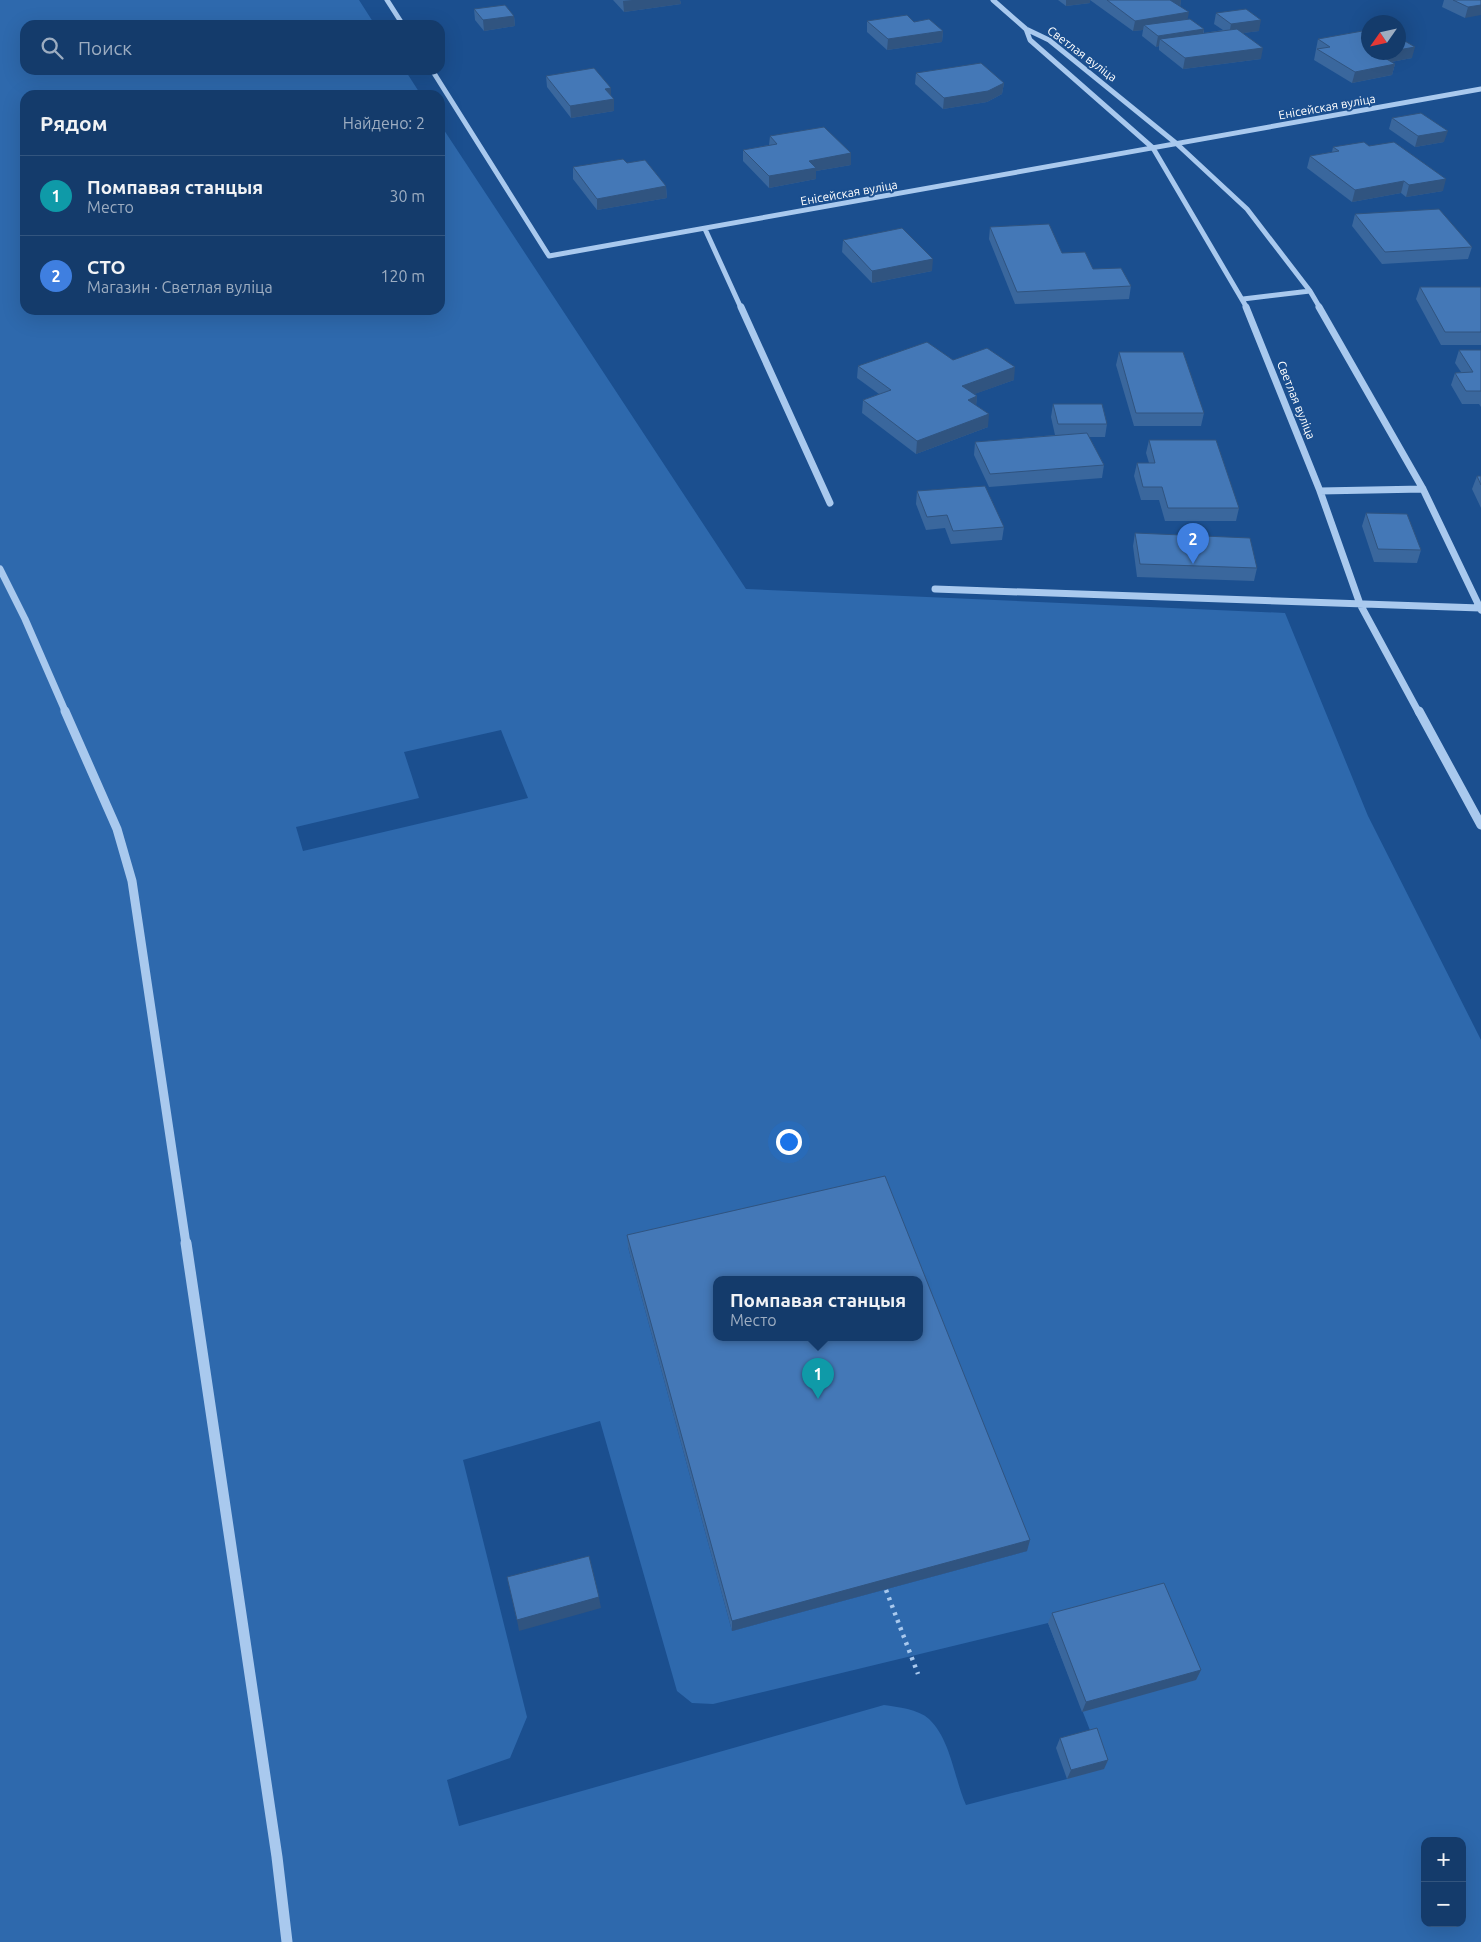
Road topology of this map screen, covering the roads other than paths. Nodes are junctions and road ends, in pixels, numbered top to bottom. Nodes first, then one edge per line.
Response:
1 (387, 0) edge
2 (993, 0) edge
3 (400, 20) edge
4 (1026, 29) junction
5 (435, 75) edge
6 (1481, 89) edge
7 (445, 90) edge
8 (445, 91) edge
9 (1178, 144) junction
10 (1153, 148) junction
11 (705, 229) junction
12 (1310, 290) junction
13 (1243, 299) junction
14 (1320, 490) junction
15 (1423, 490) junction
16 (830, 503) dead end
17 (0, 569) edge
18 (935, 589) dead end
19 (1360, 604) junction
20 (1481, 609) edge
21 (1481, 825) edge
22 (287, 1942) edge

1 - 3 street
2 - 4 street, Светлая вуліца
4 - 9 street, Светлая вуліца
4 - 10 street, Светлая вуліца
5 - 7 street, Енісейская вуліца
6 - 9 street, Енісейская вуліца
8 - 11 street, Енісейская вуліца
9 - 10 street
9 - 12 street, Светлая вуліца
10 - 11 street, Енісейская вуліца
10 - 13 street, Светлая вуліца
11 - 16 street
12 - 13 street
12 - 15 street, Светлая вуліца
13 - 14 street, Светлая вуліца
14 - 15 street
14 - 19 street, Светлая вуліца
15 - 20 street, Светлая вуліца
17 - 22 street
18 - 19 street
19 - 20 street
19 - 21 street, Светлая вуліца

